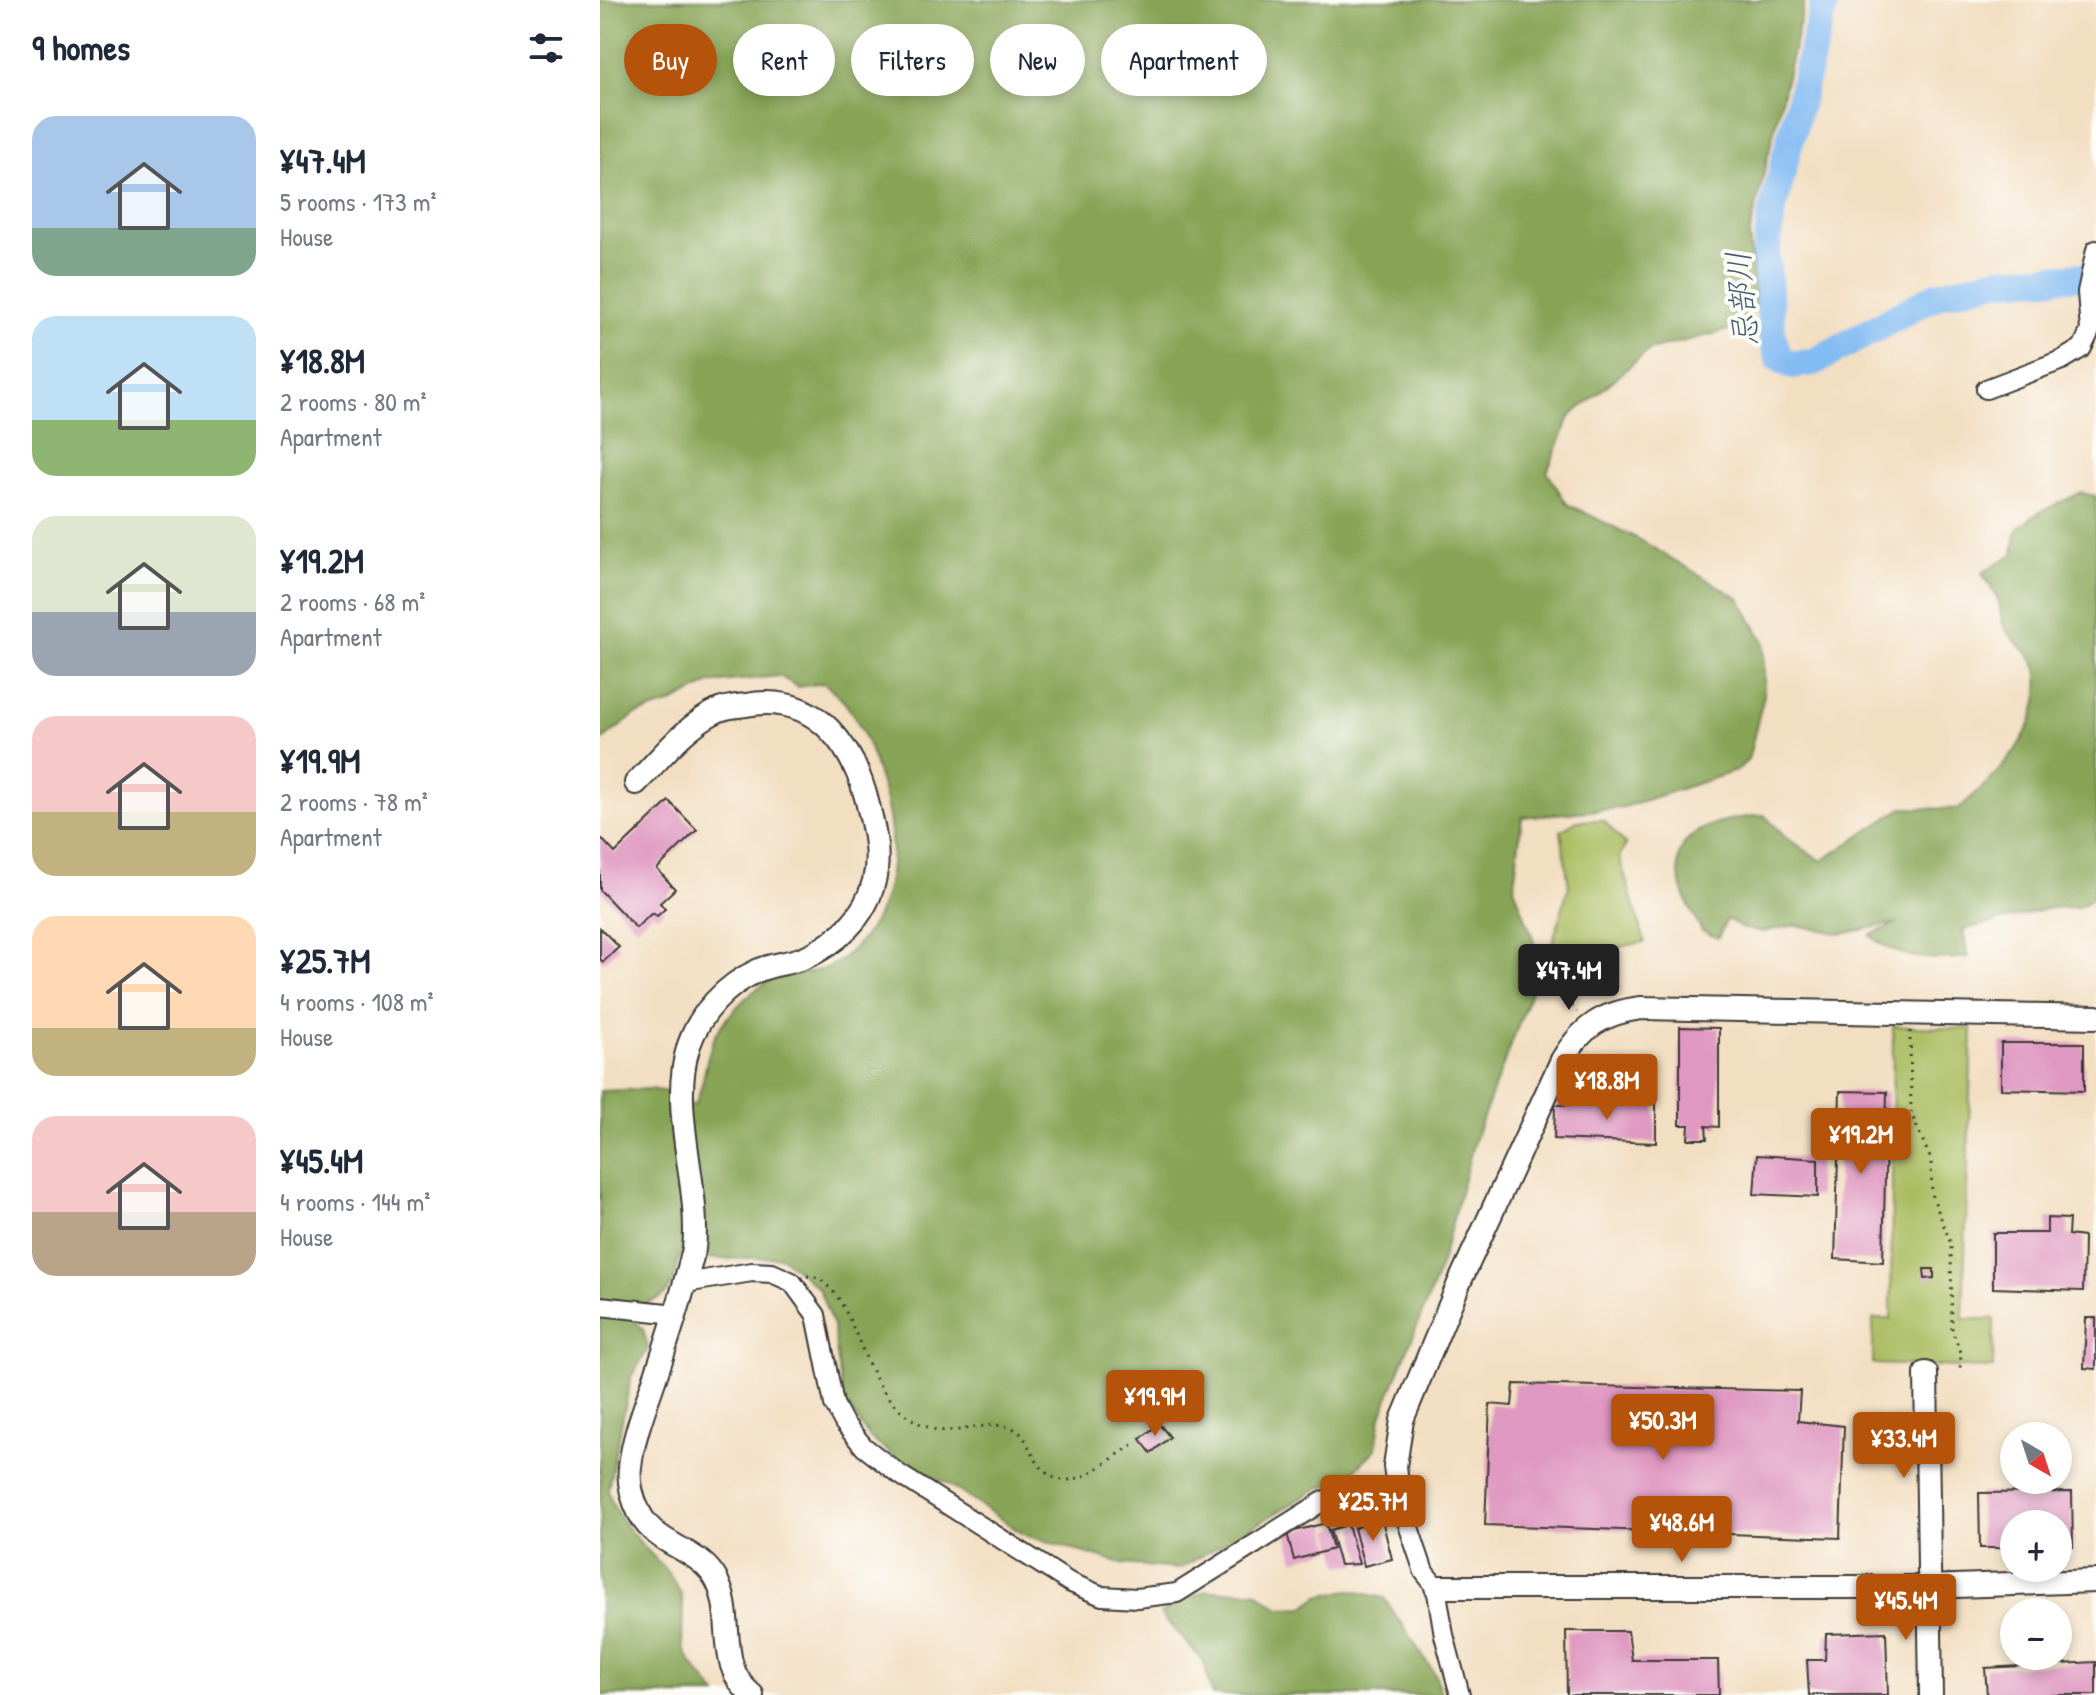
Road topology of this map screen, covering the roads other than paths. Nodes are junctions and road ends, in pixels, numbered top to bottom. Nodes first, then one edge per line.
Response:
1 (2094, 254) edge
2 (1986, 389) dead end
3 (636, 783) dead end
4 (2096, 1017) edge
5 (685, 1283) junction
6 (600, 1306) edge
7 (676, 1314) junction
8 (1926, 1373) dead end
9 (1399, 1498) junction
10 (2096, 1581) edge
11 (1436, 1587) junction
12 (1927, 1587) junction
13 (752, 1695) edge
14 (1460, 1695) edge
15 (1931, 1695) edge

1 - 2 street
3 - 5 street
4 - 9 street
5 - 7 street
5 - 9 street
6 - 7 street
7 - 13 street
8 - 12 street
9 - 11 street
10 - 12 street
11 - 12 street
11 - 14 street
12 - 15 street

